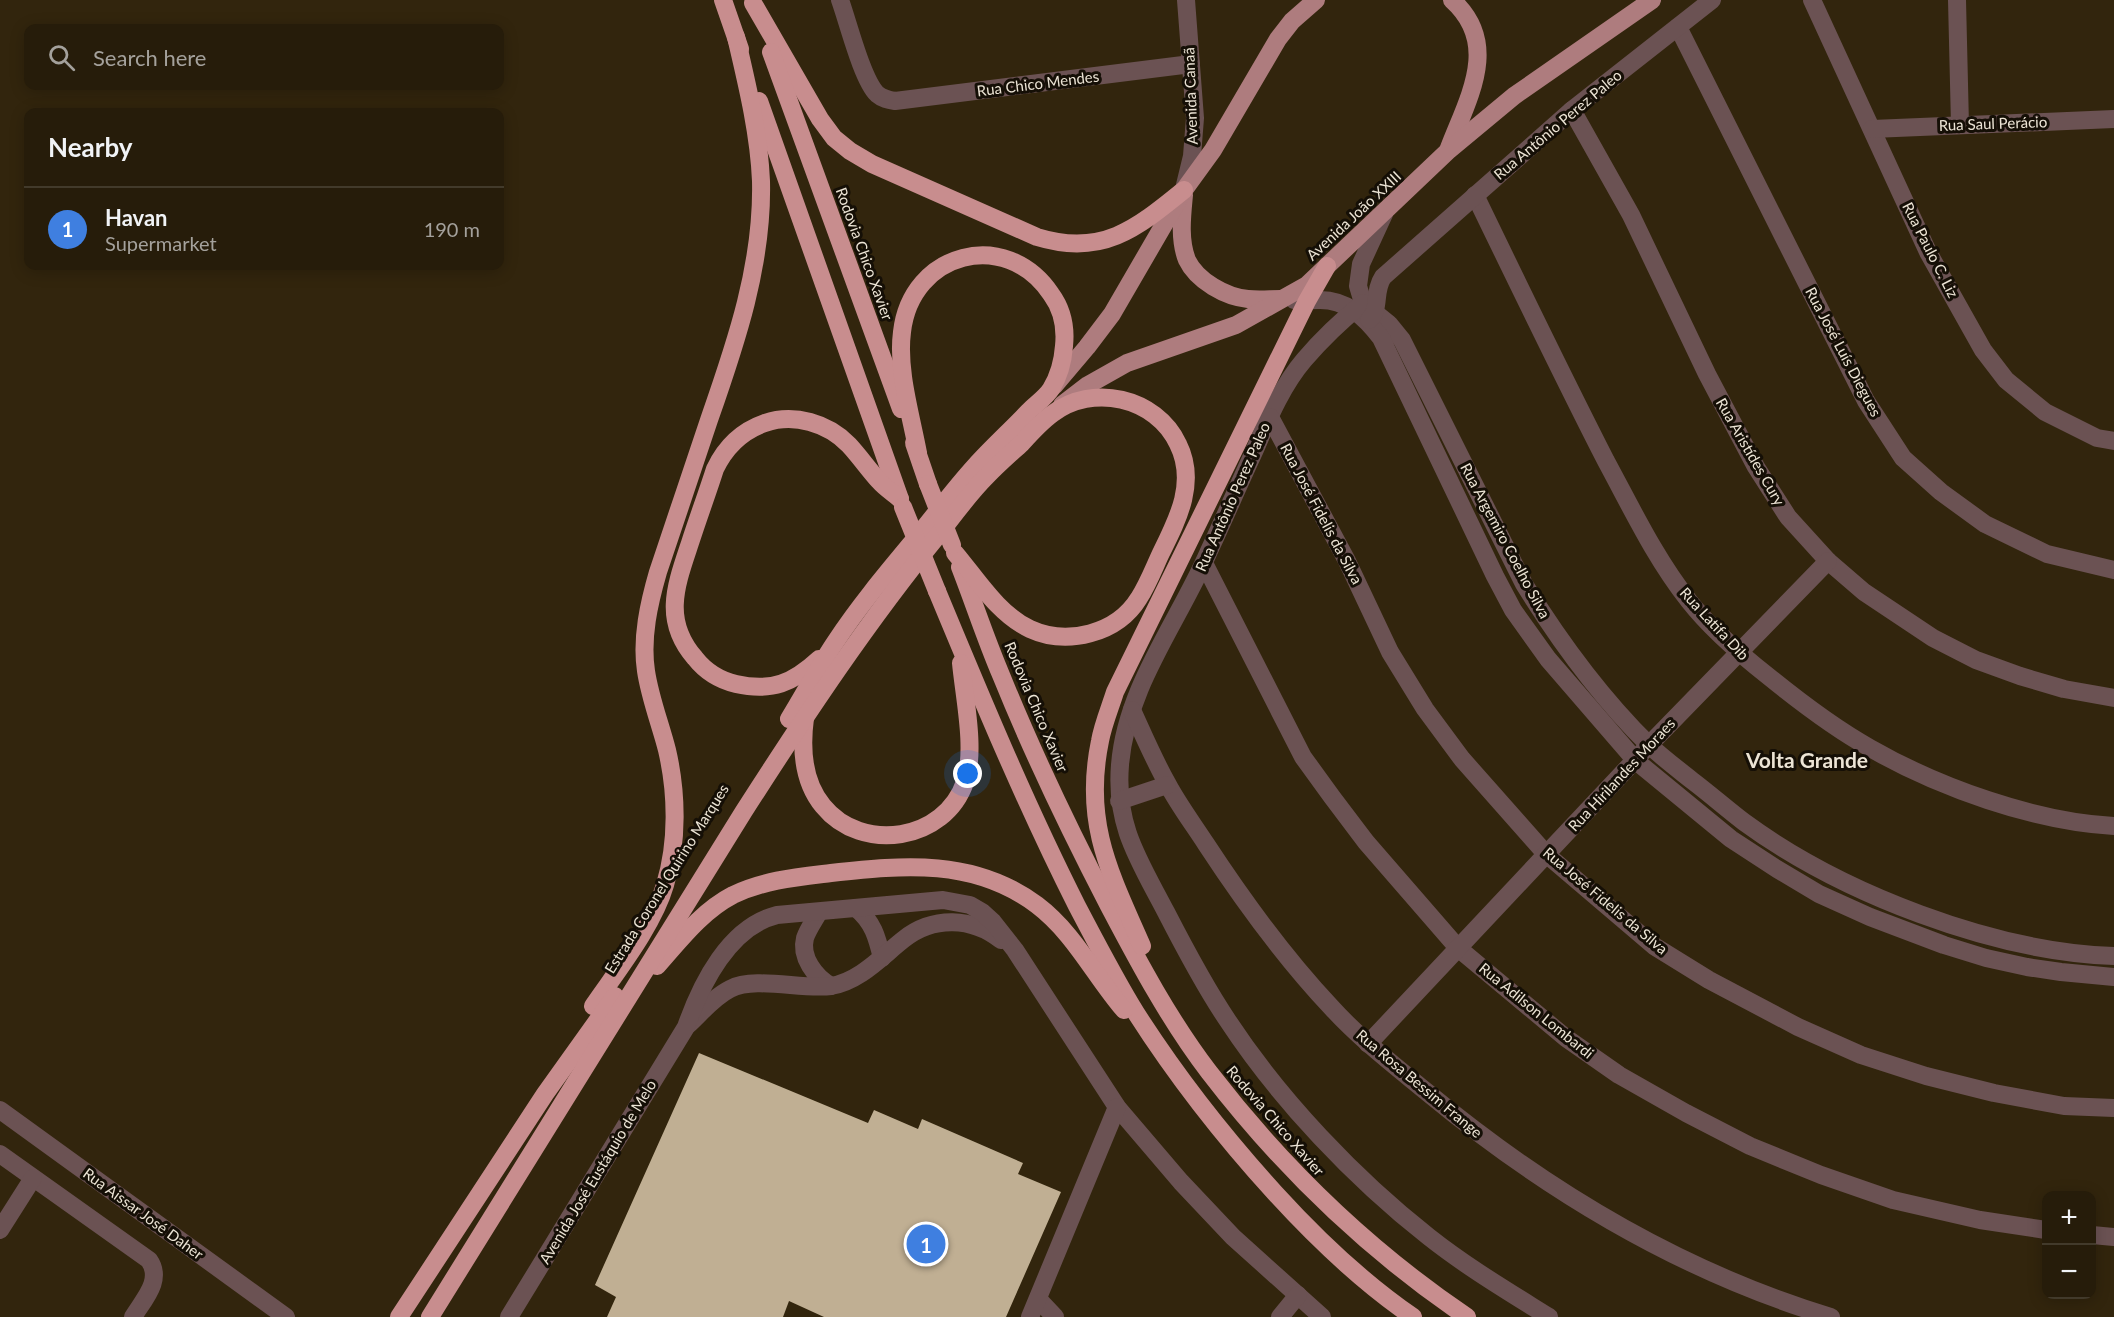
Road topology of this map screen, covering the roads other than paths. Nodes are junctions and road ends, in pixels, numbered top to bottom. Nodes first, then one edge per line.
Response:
1 (723, 0) edge
2 (840, 0) edge
3 (1186, 0) edge
4 (1316, 0) edge
5 (1452, 0) edge
6 (1652, 0) edge
7 (1712, 0) edge
8 (1812, 0) edge
9 (1957, 0) edge
10 (752, 2) edge
11 (1678, 27) junction
12 (736, 37) junction
13 (1191, 64) junction
14 (1572, 110) junction
15 (2114, 119) edge
16 (1960, 125) junction
17 (1872, 129) junction
18 (1449, 150) junction
19 (1184, 190) junction
20 (1475, 195) junction
21 (1384, 214) junction
22 (1327, 266) junction
23 (1284, 299) junction
24 (1307, 301) junction
25 (1365, 312) junction
26 (1050, 390) junction
27 (1054, 412) junction
28 (1270, 417) junction
29 (2114, 441) edge
30 (918, 453) junction
31 (979, 473) junction
32 (902, 503) junction
33 (954, 549) junction
34 (1828, 561) junction
35 (1204, 563) junction
36 (2114, 570) edge
37 (836, 640) junction
38 (959, 644) junction
39 (1739, 653) junction
40 (2114, 698) edge
41 (1131, 710) junction
42 (806, 714) junction
43 (1649, 745) junction
44 (1636, 760) junction
45 (1167, 784) junction
46 (1119, 801) junction
47 (2114, 826) edge
48 (1546, 855) junction
49 (856, 908) junction
50 (819, 912) junction
51 (1458, 948) junction
52 (1015, 950) junction
53 (2114, 956) edge
54 (882, 958) junction
55 (2114, 977) edge
56 (831, 986) junction
57 (623, 1003) junction
58 (686, 1027) junction
59 (1368, 1044) junction
60 (1171, 1064) junction
61 (562, 1071) junction
62 (1209, 1072) junction
63 (1117, 1107) junction
64 (2114, 1108) edge
65 (0, 1110) edge
66 (0, 1154) edge
67 (33, 1178) junction
68 (2042, 1229) edge
69 (0, 1230) edge
70 (2096, 1235) edge
71 (2114, 1237) edge
72 (1298, 1295) junction
73 (1038, 1299) junction
74 (1315, 1315) edge
75 (133, 1317) edge
76 (286, 1317) edge
77 (399, 1317) edge
78 (430, 1317) edge
79 (509, 1317) edge
80 (1030, 1317) edge
81 (1054, 1317) edge
82 (1280, 1317) edge
83 (1413, 1317) edge
84 (1467, 1317) edge
85 (1550, 1317) edge
86 (1831, 1317) edge

1 - 12 highway
2 - 13 street, Rua Chico Mendes
3 - 13 street, Avenida Canaã
4 - 19 main road
5 - 18 main road
6 - 18 main road, Avenida João XXIII
7 - 11 street, Rua Antônio Perez Paleo
8 - 17 street, Rua Paulo C. Liz
9 - 16 street
10 - 19 highway
10 - 30 highway, Rodovia Chico Xavier
11 - 14 street, Rua Antônio Perez Paleo
11 - 36 street, Rua José Luís Diegues
12 - 32 highway
12 - 61 highway
13 - 19 street, Avenida Canaã
14 - 20 street, Rua Antônio Perez Paleo
14 - 34 street, Rua Aristídes Cury
15 - 16 street, Rua Saul Perácio
16 - 17 street, Rua Saul Perácio
17 - 29 street, Rua Paulo C. Liz
18 - 21 main road, Avenida João XXIII
19 - 23 main road
19 - 26 main road
20 - 25 street, Rua Antônio Perez Paleo
20 - 39 street, Rua Latifa Dib
21 - 22 main road, Avenida João XXIII
21 - 25 street, Rua Argemiro Coelho Silva
22 - 23 main road, Avenida João XXIII
22 - 24 highway
23 - 24 street, Rua Argemiro Coelho Silva
23 - 27 main road, Avenida João XXIII
24 - 25 street, Rua Argemiro Coelho Silva
24 - 62 highway
25 - 28 street, Rua Antônio Perez Paleo
25 - 43 street, Rua Argemiro Coelho Silva
25 - 44 street, Rua Argemiro Coelho Silva
26 - 30 highway
26 - 31 highway
27 - 31 highway
27 - 33 highway
28 - 35 street, Rua Antônio Perez Paleo
28 - 48 street, Rua José Fidelis da Silva
30 - 33 highway, Rodovia Chico Xavier, bridge
31 - 37 highway, Estrada Coronel Quirino Marques
31 - 42 highway, Estrada Coronel Quirino Marques
32 - 37 highway
32 - 38 highway, bridge
33 - 62 highway, Rodovia Chico Xavier
34 - 39 street, Rua Hirilandes Moraes
34 - 40 street, Rua Aristídes Cury
35 - 41 street, Rua Antônio Perez Paleo
35 - 51 street, Rua Adilson Lombardi
37 - 61 highway, Estrada Coronel Quirino Marques
38 - 42 highway
38 - 60 highway
39 - 43 street, Rua Hirilandes Moraes
39 - 47 street, Rua Latifa Dib
41 - 45 street, Rua Rosa Bessim Frange
41 - 46 street, Rua Antônio Perez Paleo
42 - 57 highway, Estrada Coronel Quirino Marques
43 - 44 street, Rua Hirilandes Moraes
43 - 53 street, Rua Argemiro Coelho Silva
44 - 48 street, Rua Hirilandes Moraes
44 - 55 street, Rua Argemiro Coelho Silva
45 - 46 street
45 - 59 street, Rua Rosa Bessim Frange
46 - 85 street, Rua Antônio Perez Paleo
48 - 51 street, Rua Hirilandes Moraes
48 - 64 street, Rua José Fidelis da Silva
49 - 50 street
49 - 52 street
49 - 54 street
50 - 56 street
50 - 58 street
51 - 59 street, Rua Hirilandes Moraes
51 - 68 street, Rua Adilson Lombardi
52 - 54 street
52 - 63 street
54 - 56 street
56 - 58 street
57 - 60 highway
57 - 78 highway, Estrada Coronel Quirino Marques
58 - 79 street, Avenida José Eustáquio de Melo
59 - 86 street, Rua Rosa Bessim Frange
60 - 83 highway
61 - 77 highway, Estrada Coronel Quirino Marques
62 - 84 highway, Rodovia Chico Xavier
63 - 72 street
63 - 73 street
65 - 76 street, Rua Aissar José Daher
66 - 67 street
67 - 69 street
67 - 75 street
70 - 71 street
72 - 74 street
72 - 82 street
73 - 80 street
73 - 81 street

